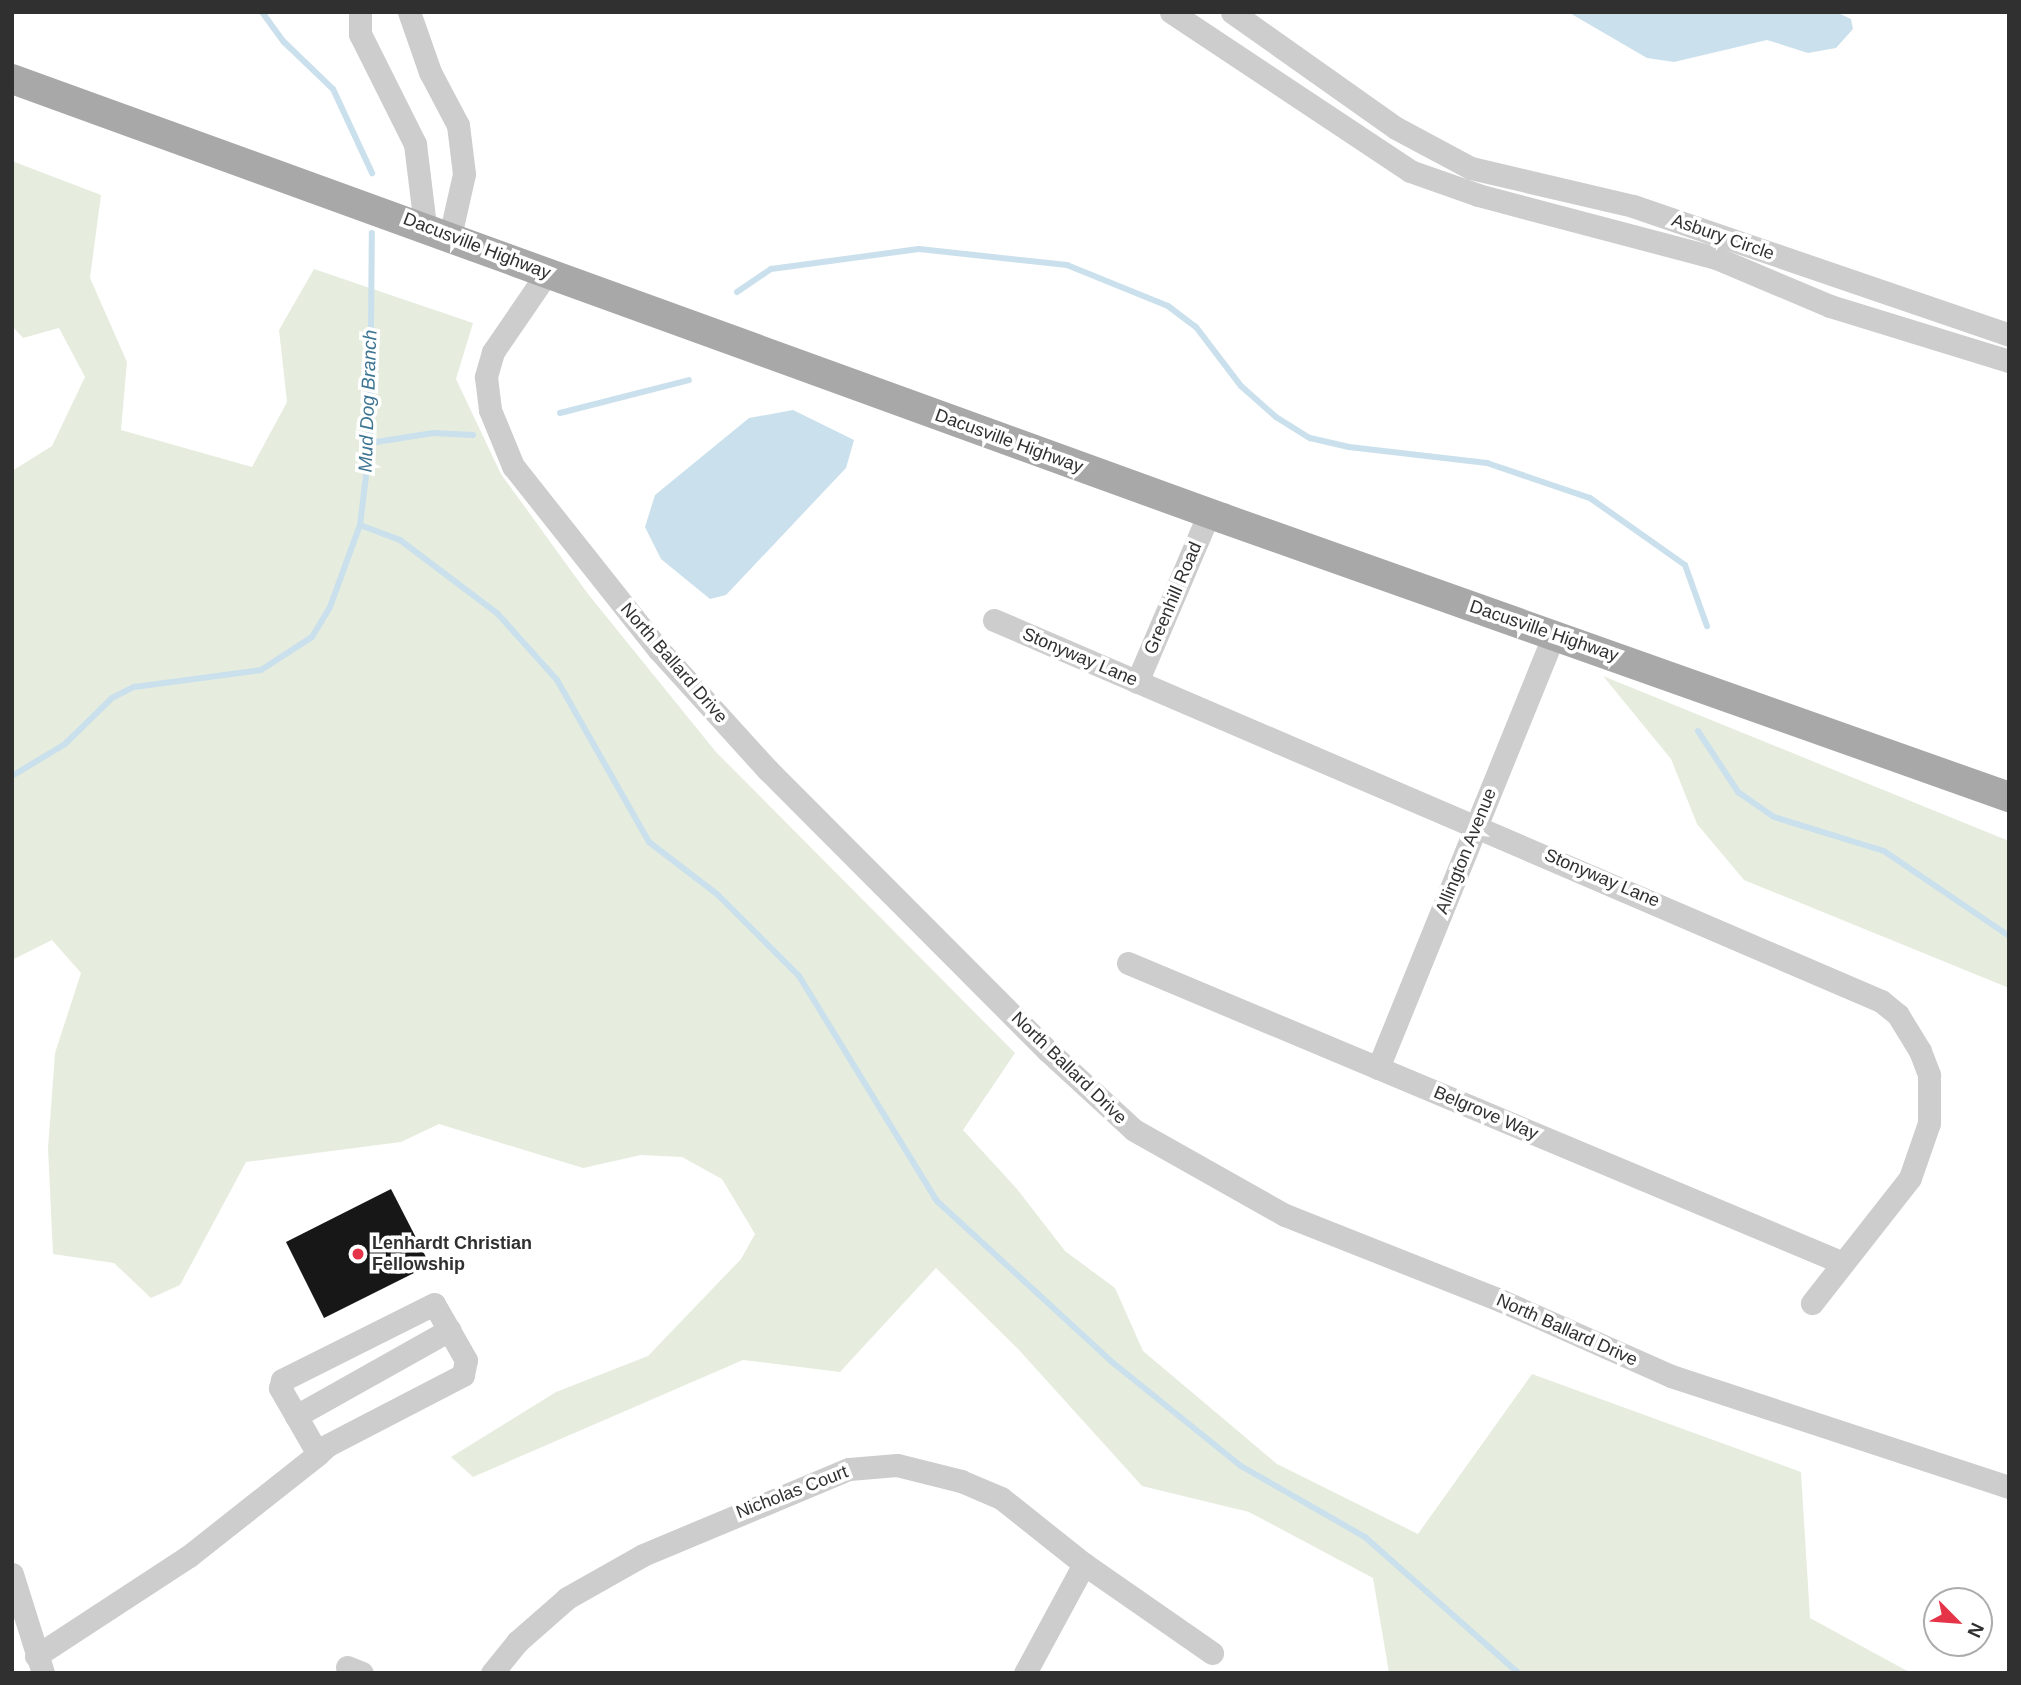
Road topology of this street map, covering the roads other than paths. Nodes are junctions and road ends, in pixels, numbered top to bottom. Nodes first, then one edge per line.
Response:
1 (360, 12) edge
2 (409, 12) edge
3 (1171, 12) edge
4 (1231, 12) edge
5 (1296, 57) junction
6 (12, 79) edge
7 (1274, 84) junction
8 (1389, 123) junction
9 (1372, 148) junction
10 (1525, 180) junction
11 (1606, 199) junction
12 (1519, 206) junction
13 (1598, 227) junction
14 (437, 231) junction
15 (547, 273) junction
16 (1840, 278) junction
17 (1830, 306) junction
18 (1952, 317) junction
19 (2005, 335) edge
20 (1942, 344) junction
21 (2001, 359) edge
22 (1209, 513) junction
23 (993, 620) dead end
24 (1554, 635) junction
25 (1137, 682) junction
26 (2009, 797) edge
27 (1477, 824) junction
28 (1128, 963) dead end
29 (1378, 1068) junction
30 (1843, 1264) junction
31 (1812, 1303) dead end
32 (449, 1330) junction
33 (296, 1416) junction
34 (318, 1454) junction
35 (2009, 1488) edge
36 (1084, 1564) junction
37 (12, 1574) edge
38 (1212, 1653) dead end
39 (39, 1664) edge
40 (492, 1673) edge
41 (1025, 1673) edge

1 - 14 street
2 - 14 street
3 - 7 street, Asbury Circle
4 - 5 street, Asbury Circle
5 - 7 street
5 - 8 street, Asbury Circle
6 - 14 main road, Dacusville Highway
7 - 9 street, Asbury Circle
8 - 9 street
8 - 10 street, Asbury Circle
9 - 12 street, Asbury Circle
10 - 11 street, Asbury Circle
10 - 12 street
11 - 13 street
11 - 16 street, Asbury Circle
12 - 13 street, Asbury Circle
13 - 17 street, Asbury Circle
14 - 15 main road, Dacusville Highway
15 - 22 main road, Dacusville Highway
15 - 35 street, North Ballard Drive
16 - 17 street
16 - 18 street, Asbury Circle
17 - 20 street, Asbury Circle
18 - 19 street, Asbury Circle
18 - 20 street
19 - 21 street, Asbury Circle
20 - 21 street, Asbury Circle
22 - 24 main road, Dacusville Highway
22 - 25 street, Greenhill Road
23 - 25 street, Stonyway Lane
24 - 26 main road, Dacusville Highway
24 - 27 street, Allington Avenue
25 - 27 street, Stonyway Lane
27 - 29 street, Allington Avenue
27 - 30 street, Stonyway Lane
28 - 29 street, Belgrove Way
29 - 30 street, Belgrove Way
30 - 31 street, Stonyway Lane
32 - 33 street
32 - 33 street
32 - 34 street
33 - 34 street
34 - 39 street
36 - 38 street, Nicholas Court
36 - 40 street, Nicholas Court
36 - 41 street
37 - 39 street

